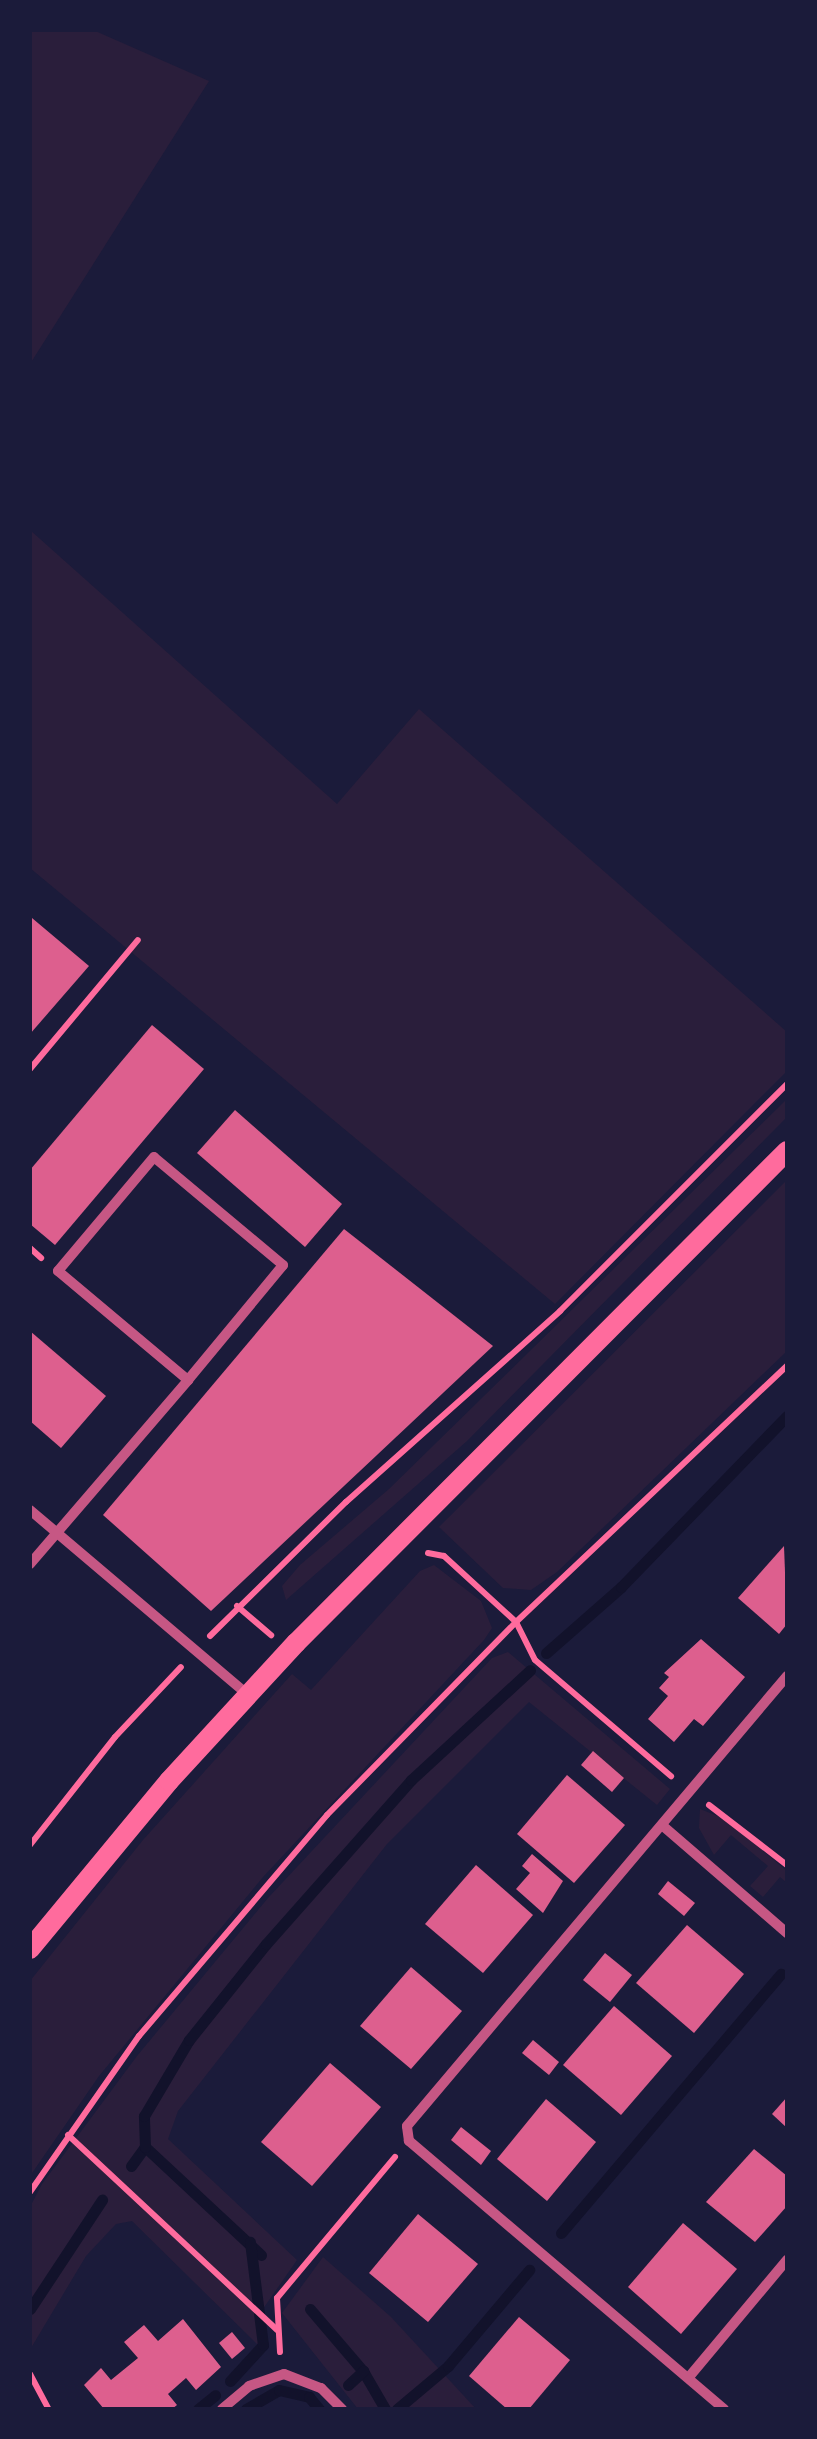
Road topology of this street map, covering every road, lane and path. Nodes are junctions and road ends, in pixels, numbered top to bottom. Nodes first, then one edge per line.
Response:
1 (138, 940) dead end
2 (30, 1069) edge
3 (787, 1084) edge
4 (787, 1151) edge
5 (787, 1366) edge
6 (188, 1380) junction
7 (30, 1510) edge
8 (58, 1532) junction
9 (419, 1561) dead end
10 (30, 1564) edge
11 (237, 1606) junction
12 (516, 1622) junction
13 (197, 1650) junction
14 (289, 1652) junction
15 (787, 1676) edge
16 (248, 1695) junction
17 (690, 1793) junction
18 (663, 1826) junction
19 (30, 1844) edge
20 (787, 1865) edge
21 (787, 1933) edge
22 (30, 1949) edge
23 (68, 2135) junction
24 (409, 2140) junction
25 (30, 2192) edge
26 (787, 2260) edge
27 (277, 2330) junction
28 (30, 2374) edge
29 (284, 2374) junction
30 (689, 2376) junction
31 (48, 2409) edge
32 (222, 2409) edge
33 (342, 2409) edge
34 (724, 2409) edge

1 - 2 path
3 - 11 path
4 - 14 main road
5 - 12 path
6 - 6 street
6 - 8 street
7 - 8 street
8 - 10 street
8 - 13 street
9 - 12 path
11 - 13 path
11 - 14 path
12 - 17 path
12 - 23 path
13 - 16 street
13 - 19 path
14 - 16 main road
15 - 17 street
16 - 22 main road
17 - 18 street
17 - 20 path
18 - 21 street
18 - 24 street
23 - 25 path
23 - 27 path
24 - 27 path
24 - 30 street
26 - 30 street
27 - 29 path
28 - 31 path
29 - 32 street
29 - 33 street
30 - 34 street

